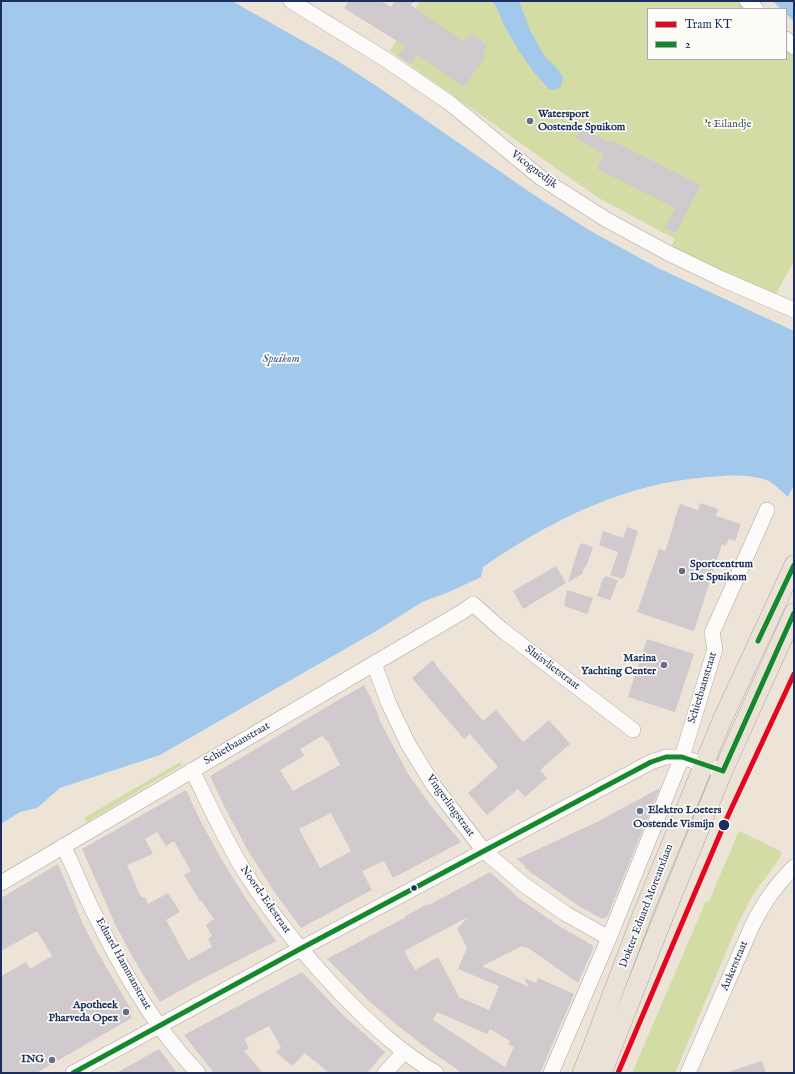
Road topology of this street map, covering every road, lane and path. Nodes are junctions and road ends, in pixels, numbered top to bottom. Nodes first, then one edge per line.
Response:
1 (291, 1) edge
2 (747, 1) edge
3 (755, 8) edge
4 (794, 310) edge
5 (767, 510) dead end
6 (794, 565) edge
7 (473, 604) joint
8 (794, 613) edge
9 (374, 664) junction
10 (634, 730) dead end
11 (682, 757) junction
12 (705, 764) junction
13 (192, 770) junction
14 (723, 771) junction
15 (63, 846) junction
16 (484, 851) junction
17 (794, 868) edge
18 (1, 883) edge
19 (609, 938) junction
20 (300, 949) junction
21 (158, 1026) junction
22 (404, 1052) junction
23 (73, 1073) edge
24 (198, 1073) edge
25 (385, 1073) edge
26 (436, 1073) edge
27 (551, 1073) edge
28 (582, 1073) edge
29 (602, 1073) edge
30 (688, 1073) edge

1 - 4 street, Vicognedijk
2 - 3 street
5 - 11 street, Schietbaanstraat
6 - 12 main road, Dokter Eduard Moreauxlaan
7 - 9 street, Schietbaanstraat
7 - 10 street, Sluisvlietstraat
8 - 14 main road, Dokter Eduard Moreauxlaan
9 - 13 street, Schietbaanstraat
9 - 16 street, Vingerlingstraat
11 - 12 street
11 - 16 street
11 - 19 street, Dokter Eduard Moreauxlaan
12 - 14 street
12 - 28 main road, Dokter Eduard Moreauxlaan
13 - 15 street, Schietbaanstraat
13 - 20 street, Noord-Edestraat
14 - 29 main road, Dokter Eduard Moreauxlaan
15 - 18 street, Schietbaanstraat
15 - 21 street, Eduard Hammanstraat
16 - 19 street, Vingerlingstraat
16 - 20 street
17 - 30 street, Ankerstraat
19 - 27 street, Dokter Eduard Moreauxlaan
20 - 21 street
20 - 22 street, Noord-Edestraat
21 - 23 street
21 - 24 street, Eduard Hammanstraat
22 - 25 street
22 - 26 street, Noord-Edestraat

